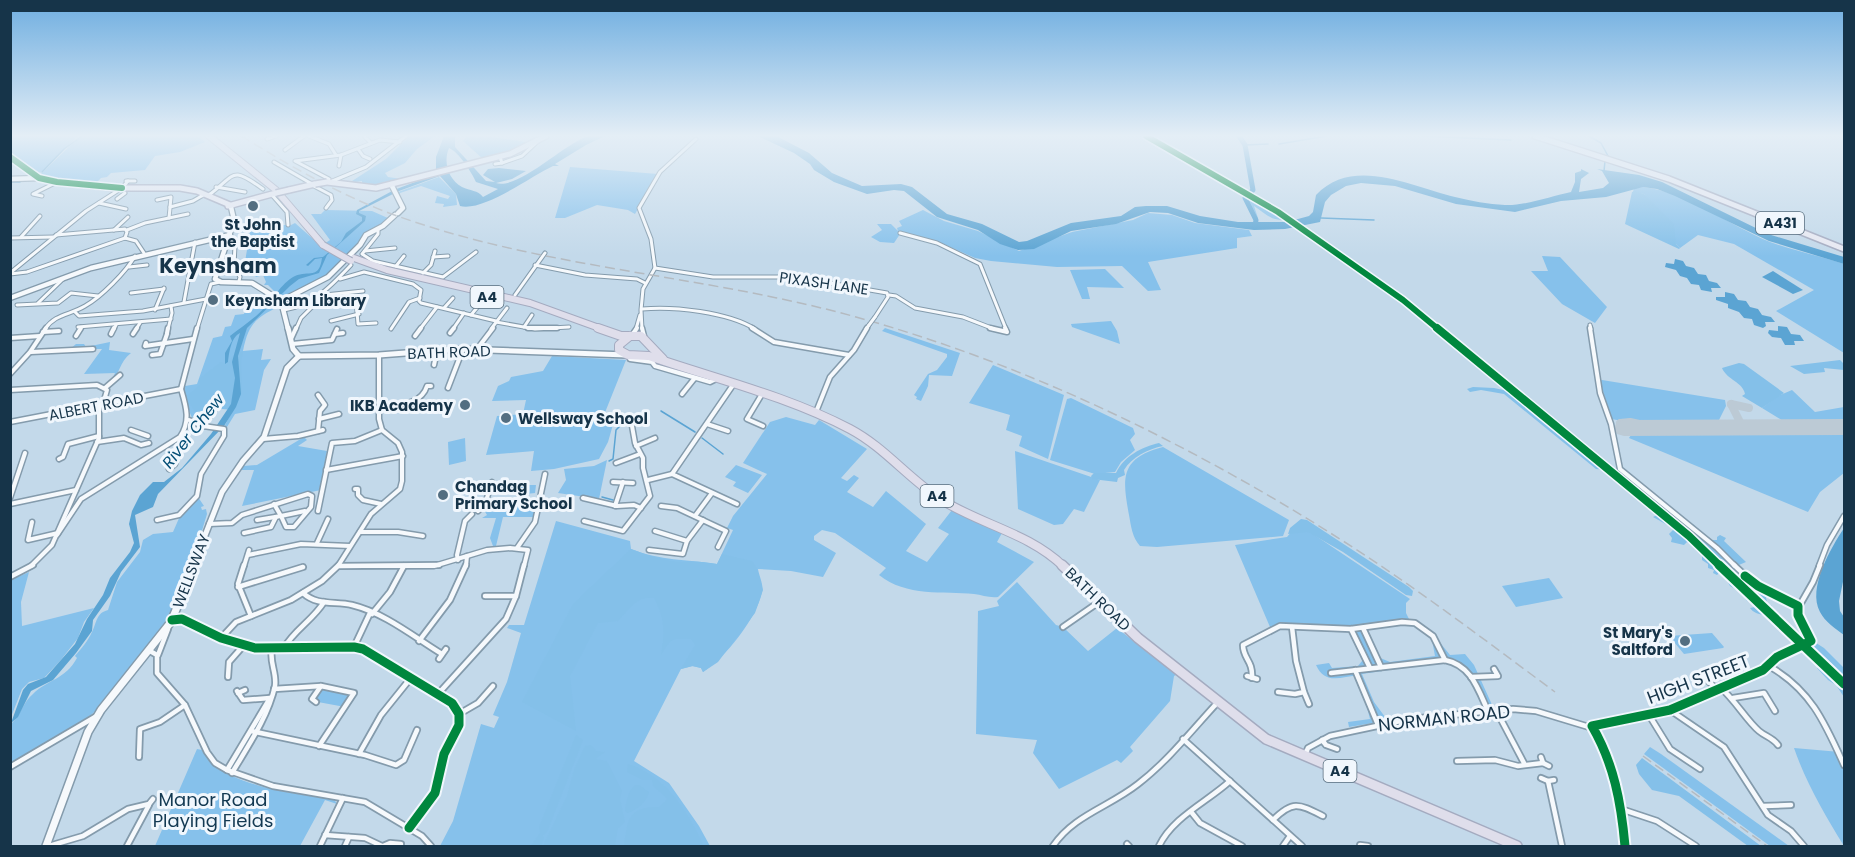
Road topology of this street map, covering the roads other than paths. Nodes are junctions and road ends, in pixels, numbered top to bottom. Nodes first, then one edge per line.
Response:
1 (36, 176) edge
2 (233, 176) edge
3 (242, 176) edge
4 (259, 176) edge
5 (265, 176) edge
6 (299, 176) edge
7 (323, 176) edge
8 (343, 176) edge
9 (426, 176) edge
10 (657, 176) edge
11 (1659, 176) edge
12 (39, 178) junction
13 (10, 179) edge
14 (331, 180) junction
15 (135, 181) dead end
16 (57, 182) junction
17 (313, 184) junction
18 (219, 187) junction
19 (261, 189) dead end
20 (394, 189) junction
21 (124, 190) junction
22 (245, 192) dead end
23 (274, 194) junction
24 (207, 195) junction
25 (42, 196) dead end
26 (110, 196) junction
27 (157, 200) dead end
28 (98, 203) junction
29 (231, 205) junction
30 (170, 207) junction
31 (326, 208) dead end
32 (126, 209) dead end
33 (188, 214) dead end
34 (40, 216) dead end
35 (128, 217) dead end
36 (169, 218) junction
37 (288, 225) dead end
38 (378, 229) junction
39 (114, 230) junction
40 (127, 230) junction
41 (900, 233) dead end
42 (230, 235) junction
43 (55, 236) junction
44 (10, 238) edge
45 (20, 238) junction
46 (125, 238) junction
47 (195, 242) junction
48 (326, 243) junction
49 (236, 244) dead end
50 (395, 248) dead end
51 (1845, 249) edge
52 (364, 251) junction
53 (435, 251) dead end
54 (476, 252) dead end
55 (144, 253) junction
56 (242, 253) dead end
57 (545, 253) dead end
58 (235, 255) junction
59 (135, 256) junction
60 (404, 256) dead end
61 (448, 256) dead end
62 (433, 257) junction
63 (352, 262) junction
64 (10, 265) edge
65 (147, 265) dead end
66 (535, 265) junction
67 (19, 266) junction
68 (396, 266) junction
69 (128, 267) junction
70 (655, 268) junction
71 (10, 273) edge
72 (423, 273) junction
73 (60, 279) junction
74 (340, 279) junction
75 (237, 281) junction
76 (215, 282) junction
77 (221, 282) joint
78 (645, 283) junction
79 (363, 291) dead end
80 (131, 293) dead end
81 (345, 294) junction
82 (324, 295) junction
83 (514, 295) dead end
84 (889, 295) junction
85 (98, 296) junction
86 (10, 298) edge
87 (420, 298) junction
88 (453, 298) dead end
89 (206, 299) junction
90 (279, 300) junction
91 (314, 301) junction
92 (184, 302) junction
93 (37, 304) junction
94 (480, 304) dead end
95 (17, 305) dead end
96 (171, 306) junction
97 (437, 307) junction
98 (444, 308) junction
99 (507, 308) dead end
100 (642, 309) junction
101 (155, 310) junction
102 (284, 310) junction
103 (75, 312) junction
104 (464, 313) junction
105 (359, 314) junction
106 (471, 315) junction
107 (532, 315) dead end
108 (171, 319) junction
109 (331, 321) dead end
110 (140, 322) junction
111 (496, 322) junction
112 (376, 323) dead end
113 (117, 324) junction
114 (1590, 325) dead end
115 (567, 326) dead end
116 (524, 327) junction
117 (391, 329) dead end
118 (59, 331) dead end
119 (343, 333) dead end
120 (450, 333) dead end
121 (42, 334) junction
122 (111, 334) dead end
123 (133, 334) dead end
124 (76, 336) dead end
125 (415, 336) dead end
126 (631, 336) junction
127 (10, 338) edge
128 (292, 338) junction
129 (193, 339) junction
130 (646, 340) junction
131 (146, 343) dead end
132 (164, 343) junction
133 (619, 346) junction
134 (93, 349) dead end
135 (464, 349) junction
136 (477, 349) junction
137 (437, 350) junction
138 (30, 352) junction
139 (600, 354) junction
140 (632, 354) junction
141 (379, 355) junction
142 (849, 355) junction
143 (152, 356) dead end
144 (299, 356) junction
145 (672, 364) junction
146 (434, 365) dead end
147 (10, 374) edge
148 (120, 375) dead end
149 (717, 378) junction
150 (694, 379) junction
151 (734, 384) junction
152 (427, 386) dead end
153 (448, 387) dead end
154 (105, 389) junction
155 (181, 389) junction
156 (10, 390) edge
157 (682, 394) dead end
158 (762, 394) junction
159 (318, 395) dead end
160 (101, 405) junction
161 (214, 409) dead end
162 (378, 409) junction
163 (815, 412) junction
164 (339, 414) dead end
165 (319, 419) junction
166 (189, 420) junction
167 (10, 422) edge
168 (196, 424) junction
169 (706, 424) junction
170 (203, 426) junction
171 (632, 426) dead end
172 (763, 426) dead end
173 (131, 429) dead end
174 (186, 430) junction
175 (382, 430) junction
176 (728, 430) dead end
177 (135, 433) junction
178 (99, 436) junction
179 (655, 438) dead end
180 (126, 439) junction
181 (263, 439) junction
182 (98, 442) junction
183 (636, 446) junction
184 (25, 453) dead end
185 (640, 454) junction
186 (403, 456) junction
187 (59, 459) dead end
188 (616, 463) dead end
189 (169, 469) dead end
190 (326, 470) junction
191 (546, 474) dead end
192 (672, 474) junction
193 (18, 476) junction
194 (10, 478) edge
195 (648, 480) junction
196 (492, 482) dead end
197 (613, 482) dead end
198 (623, 482) junction
199 (633, 483) dead end
200 (77, 489) junction
201 (358, 489) dead end
202 (712, 493) junction
203 (10, 498) edge
204 (583, 498) dead end
205 (10, 504) edge
206 (274, 504) junction
207 (382, 504) junction
208 (737, 504) dead end
209 (615, 506) junction
210 (661, 506) dead end
211 (642, 508) junction
212 (478, 510) dead end
213 (318, 511) dead end
214 (305, 512) junction
215 (472, 514) dead end
216 (279, 516) junction
217 (695, 516) junction
218 (1845, 516) edge
219 (328, 519) dead end
220 (157, 520) dead end
221 (257, 520) dead end
222 (703, 520) junction
223 (584, 521) dead end
224 (32, 522) dead end
225 (209, 524) junction
226 (360, 531) junction
227 (655, 531) dead end
228 (244, 533) dead end
229 (58, 534) junction
230 (423, 536) dead end
231 (687, 541) junction
232 (317, 543) junction
233 (350, 546) junction
234 (718, 547) dead end
235 (518, 548) junction
236 (649, 550) dead end
237 (467, 556) junction
238 (458, 560) junction
239 (338, 566) junction
240 (404, 566) junction
241 (303, 567) dead end
242 (10, 577) edge
243 (238, 587) junction
244 (303, 593) junction
245 (485, 596) dead end
246 (516, 596) junction
247 (1100, 601) junction
248 (324, 602) junction
249 (1798, 606) junction
250 (371, 613) junction
251 (251, 616) junction
252 (171, 621) junction
253 (1063, 627) dead end
254 (1292, 627) junction
255 (1363, 628) junction
256 (1351, 629) junction
257 (220, 638) junction
258 (419, 641) junction
259 (244, 645) junction
260 (354, 647) junction
261 (284, 648) junction
262 (272, 649) junction
263 (150, 651) junction
264 (158, 657) junction
265 (438, 659) dead end
266 (1445, 660) junction
267 (1770, 666) junction
268 (1381, 667) junction
269 (1370, 668) junction
270 (1494, 669) dead end
271 (1355, 670) junction
272 (1331, 672) dead end
273 (1702, 674) dead end
274 (1471, 676) junction
275 (228, 677) dead end
276 (1252, 678) dead end
277 (410, 679) junction
278 (321, 686) junction
279 (490, 687) dead end
280 (1718, 688) junction
281 (274, 689) junction
282 (245, 690) dead end
283 (1278, 692) dead end
284 (1304, 692) junction
285 (438, 694) junction
286 (270, 698) junction
287 (1733, 698) junction
288 (316, 702) dead end
289 (1218, 702) junction
290 (1309, 704) dead end
291 (185, 705) junction
292 (1496, 710) junction
293 (1670, 710) junction
294 (1488, 711) junction
295 (1774, 711) dead end
296 (459, 714) junction
297 (1649, 715) junction
298 (96, 718) junction
299 (1378, 725) junction
300 (1592, 726) junction
301 (417, 730) dead end
302 (254, 731) junction
303 (1183, 739) junction
304 (1322, 740) junction
305 (1778, 745) dead end
306 (319, 746) junction
307 (1337, 749) dead end
308 (359, 754) junction
309 (139, 757) dead end
310 (1304, 757) junction
311 (1457, 762) dead end
312 (1544, 762) dead end
313 (1524, 763) junction
314 (1845, 765) edge
315 (10, 766) edge
316 (1700, 769) dead end
317 (229, 771) junction
318 (1541, 778) dead end
319 (1230, 780) junction
320 (343, 798) junction
321 (1791, 805) dead end
322 (1763, 806) junction
323 (1622, 809) junction
324 (1192, 813) junction
325 (1323, 816) dead end
326 (1273, 820) junction
327 (409, 828) junction
328 (325, 835) junction
329 (1290, 836) junction
330 (349, 837) junction
331 (400, 842) dead end
332 (1360, 845) edge
333 (48, 846) edge
334 (127, 846) edge
335 (320, 846) edge
336 (345, 846) edge
337 (382, 846) edge
338 (431, 846) edge
339 (1053, 846) edge
340 (1159, 846) edge
341 (1242, 846) edge
342 (1283, 846) edge
343 (1302, 846) edge
344 (1369, 846) edge
345 (1517, 846) edge
346 (1562, 846) edge
347 (1625, 846) edge
348 (1696, 846) edge
349 (1804, 846) edge

1 - 12 main road
2 - 18 street
3 - 19 street
4 - 48 highway, A4
5 - 48 highway, A4
6 - 17 street
7 - 14 street
8 - 14 street
9 - 20 main road
10 - 70 street
11 - 51 main road, A431
12 - 13 main road
12 - 16 main road
14 - 17 main road, bridge
14 - 20 main road
15 - 21 street
16 - 21 main road
16 - 25 street
17 - 23 main road, bridge
17 - 31 street
18 - 22 street
18 - 24 street
20 - 38 main road
21 - 24 main road
21 - 26 street
21 - 26 street
23 - 29 main road
23 - 37 street
24 - 29 main road
24 - 30 street
26 - 28 street
27 - 30 street
28 - 32 street
28 - 43 street
29 - 42 main road
30 - 36 street
33 - 36 street
34 - 45 street
35 - 39 street
36 - 40 street
38 - 52 street
38 - 90 main road
39 - 40 street
39 - 43 street
40 - 46 street
41 - 84 street
42 - 47 main road
42 - 76 main road
43 - 45 street
43 - 67 street
44 - 45 street
46 - 55 street
46 - 71 street
47 - 55 main road
47 - 92 street
48 - 63 highway, A4, bridge
49 - 58 street
50 - 52 street
52 - 68 street
53 - 62 street
54 - 72 street
55 - 59 main road
56 - 58 street
57 - 66 street
58 - 75 street
59 - 69 street
59 - 73 main road
60 - 68 street
61 - 62 street
62 - 72 street
63 - 74 street
63 - 126 highway, A4
63 - 133 highway, A4
64 - 67 street
65 - 69 street
66 - 78 street
66 - 83 street
67 - 71 street
68 - 72 street
69 - 85 street
70 - 78 street
70 - 84 street, PIXASH LANE
73 - 86 main road
73 - 93 street
74 - 82 street
74 - 87 street
75 - 76 street
75 - 77 main road
75 - 90 main road
76 - 77 main road
76 - 89 street
78 - 100 street
79 - 81 street
80 - 101 street
81 - 82 street
81 - 105 street
82 - 91 street
84 - 142 street, PIXASH LANE, bridge
85 - 93 street
85 - 103 street
87 - 97 street
87 - 117 street
88 - 98 street
89 - 92 street
89 - 129 street
90 - 102 main road
91 - 102 street
91 - 128 street
92 - 96 street
93 - 95 street
94 - 106 street
96 - 101 street
96 - 108 street
97 - 98 street
97 - 125 street
98 - 104 street
99 - 111 street
100 - 126 street
100 - 130 street
100 - 142 street
101 - 103 street
102 - 128 main road
103 - 121 street
104 - 106 street
104 - 120 street
105 - 109 street
105 - 112 street
106 - 111 street
107 - 116 street
108 - 110 street
108 - 132 street
110 - 113 street
110 - 123 street
111 - 116 street
111 - 136 street
113 - 122 street
113 - 124 street
114 - 249 street
115 - 116 street
118 - 121 street
119 - 128 street
121 - 127 street
121 - 138 street
126 - 130 highway, A4
126 - 133 highway
128 - 144 main road
129 - 132 street
129 - 155 street
130 - 140 highway
130 - 145 highway, A4
131 - 132 street
132 - 143 street
133 - 139 main road, BATH ROAD
133 - 140 highway, A4
134 - 138 street
135 - 136 main road, BATH ROAD
135 - 137 main road, BATH ROAD
135 - 153 street
136 - 139 main road, BATH ROAD
137 - 141 main road, BATH ROAD
137 - 146 street
138 - 147 street
139 - 140 main road, BATH ROAD
140 - 145 highway, A4
140 - 150 street
141 - 144 main road, BATH ROAD
141 - 162 street
142 - 163 street, PIXASH LANE
144 - 181 main road, WELLSWAY
145 - 149 highway, BATH ROAD / A4
148 - 154 street
149 - 150 street
149 - 151 highway, BATH ROAD / A4
150 - 157 street
151 - 158 highway, BATH ROAD / A4
151 - 169 street
152 - 162 street
154 - 156 street
154 - 160 street
155 - 160 street, ALBERT ROAD
155 - 166 street
158 - 163 highway, BATH ROAD / A4
158 - 172 street
159 - 165 street
160 - 167 street, ALBERT ROAD
160 - 178 street
161 - 170 street
162 - 175 street
163 - 247 highway, BATH ROAD / A4
164 - 165 street
165 - 181 street
166 - 168 street
166 - 174 street
168 - 170 street
168 - 174 street
169 - 176 street
169 - 192 street
170 - 220 street
171 - 183 street
173 - 177 street
174 - 189 street
174 - 229 street
175 - 186 street
175 - 190 street
177 - 180 street
177 - 180 street
178 - 182 street
178 - 187 street
179 - 183 street
180 - 182 street
181 - 225 main road, WELLSWAY
182 - 200 street
183 - 185 street
184 - 193 street
185 - 188 street
185 - 195 street
186 - 190 street
186 - 207 street
190 - 213 street
191 - 235 street
192 - 195 street
192 - 202 street
193 - 194 street
193 - 203 street
195 - 211 street
196 - 212 street
197 - 198 street
198 - 199 street
198 - 209 street
200 - 205 street
200 - 229 street
201 - 207 street
202 - 208 street
202 - 217 street
204 - 209 street
206 - 214 street
206 - 216 street
206 - 225 street
207 - 226 street
209 - 211 street
210 - 217 street
211 - 223 street
214 - 216 street
214 - 216 street
215 - 238 street
216 - 221 street
216 - 228 street
217 - 222 street
218 - 249 street
219 - 232 street
222 - 231 street
222 - 234 street
224 - 229 street
225 - 252 main road, WELLSWAY
226 - 230 street
226 - 233 street
227 - 231 street
229 - 242 street
231 - 236 street
232 - 233 street
232 - 243 street
233 - 239 street
235 - 237 street
235 - 246 street
237 - 238 street
237 - 258 street
238 - 240 street
239 - 240 street
239 - 244 street
240 - 250 street
241 - 243 street
243 - 251 street
244 - 248 street
244 - 251 street
245 - 246 street
246 - 285 street
247 - 253 street
247 - 289 highway, BATH ROAD / A4
248 - 250 street
248 - 261 street
249 - 267 street, HIGH STREET
250 - 258 street
250 - 260 street
251 - 257 street
252 - 257 street
252 - 263 main road, WELLSWAY
252 - 264 street
254 - 256 street
254 - 276 street
254 - 284 street
255 - 256 street
255 - 266 street
255 - 268 street
256 - 269 street
257 - 259 street
258 - 265 street
259 - 262 street
259 - 275 street
260 - 261 street
260 - 277 street
261 - 262 street
262 - 281 street
263 - 264 street
263 - 298 main road, WELLSWAY
264 - 291 street
266 - 268 street
266 - 274 street
267 - 280 street, HIGH STREET
267 - 314 street
268 - 269 street
269 - 271 street
270 - 274 street
271 - 272 street
271 - 299 street
273 - 280 street
274 - 294 street
277 - 285 street
277 - 308 street
278 - 281 street
278 - 288 street
278 - 306 street
279 - 296 street
280 - 287 street
280 - 293 street, HIGH STREET
281 - 286 street
282 - 286 street
283 - 284 street
284 - 290 street
285 - 296 street
286 - 302 street
287 - 295 street
287 - 305 street
289 - 303 street
289 - 310 highway, BATH ROAD / A4
291 - 309 street
291 - 317 street
292 - 294 street, NORMAN ROAD
292 - 300 street, NORMAN ROAD
292 - 313 street
293 - 297 street, HIGH STREET
293 - 322 street
294 - 299 street, NORMAN ROAD
296 - 327 street
297 - 300 street, HIGH STREET
297 - 316 street
298 - 315 street
298 - 333 main road, WELLSWAY
299 - 304 street, NORMAN ROAD
300 - 323 street
301 - 308 street
302 - 306 street
302 - 317 street
303 - 319 street
303 - 339 street
304 - 307 street
304 - 310 street, NORMAN ROAD
306 - 308 street
310 - 345 highway, BATH ROAD / A4
311 - 313 street
312 - 313 street
317 - 320 street
318 - 346 street
319 - 324 street
319 - 326 street
320 - 327 street
320 - 328 street
321 - 322 street
322 - 349 street
323 - 347 street
323 - 348 street
324 - 340 street
324 - 341 street
325 - 326 street
326 - 329 street
327 - 338 street
328 - 330 street
328 - 335 street
329 - 342 street
329 - 343 street
330 - 336 street
330 - 337 street
331 - 337 street
332 - 344 street
333 - 334 street

